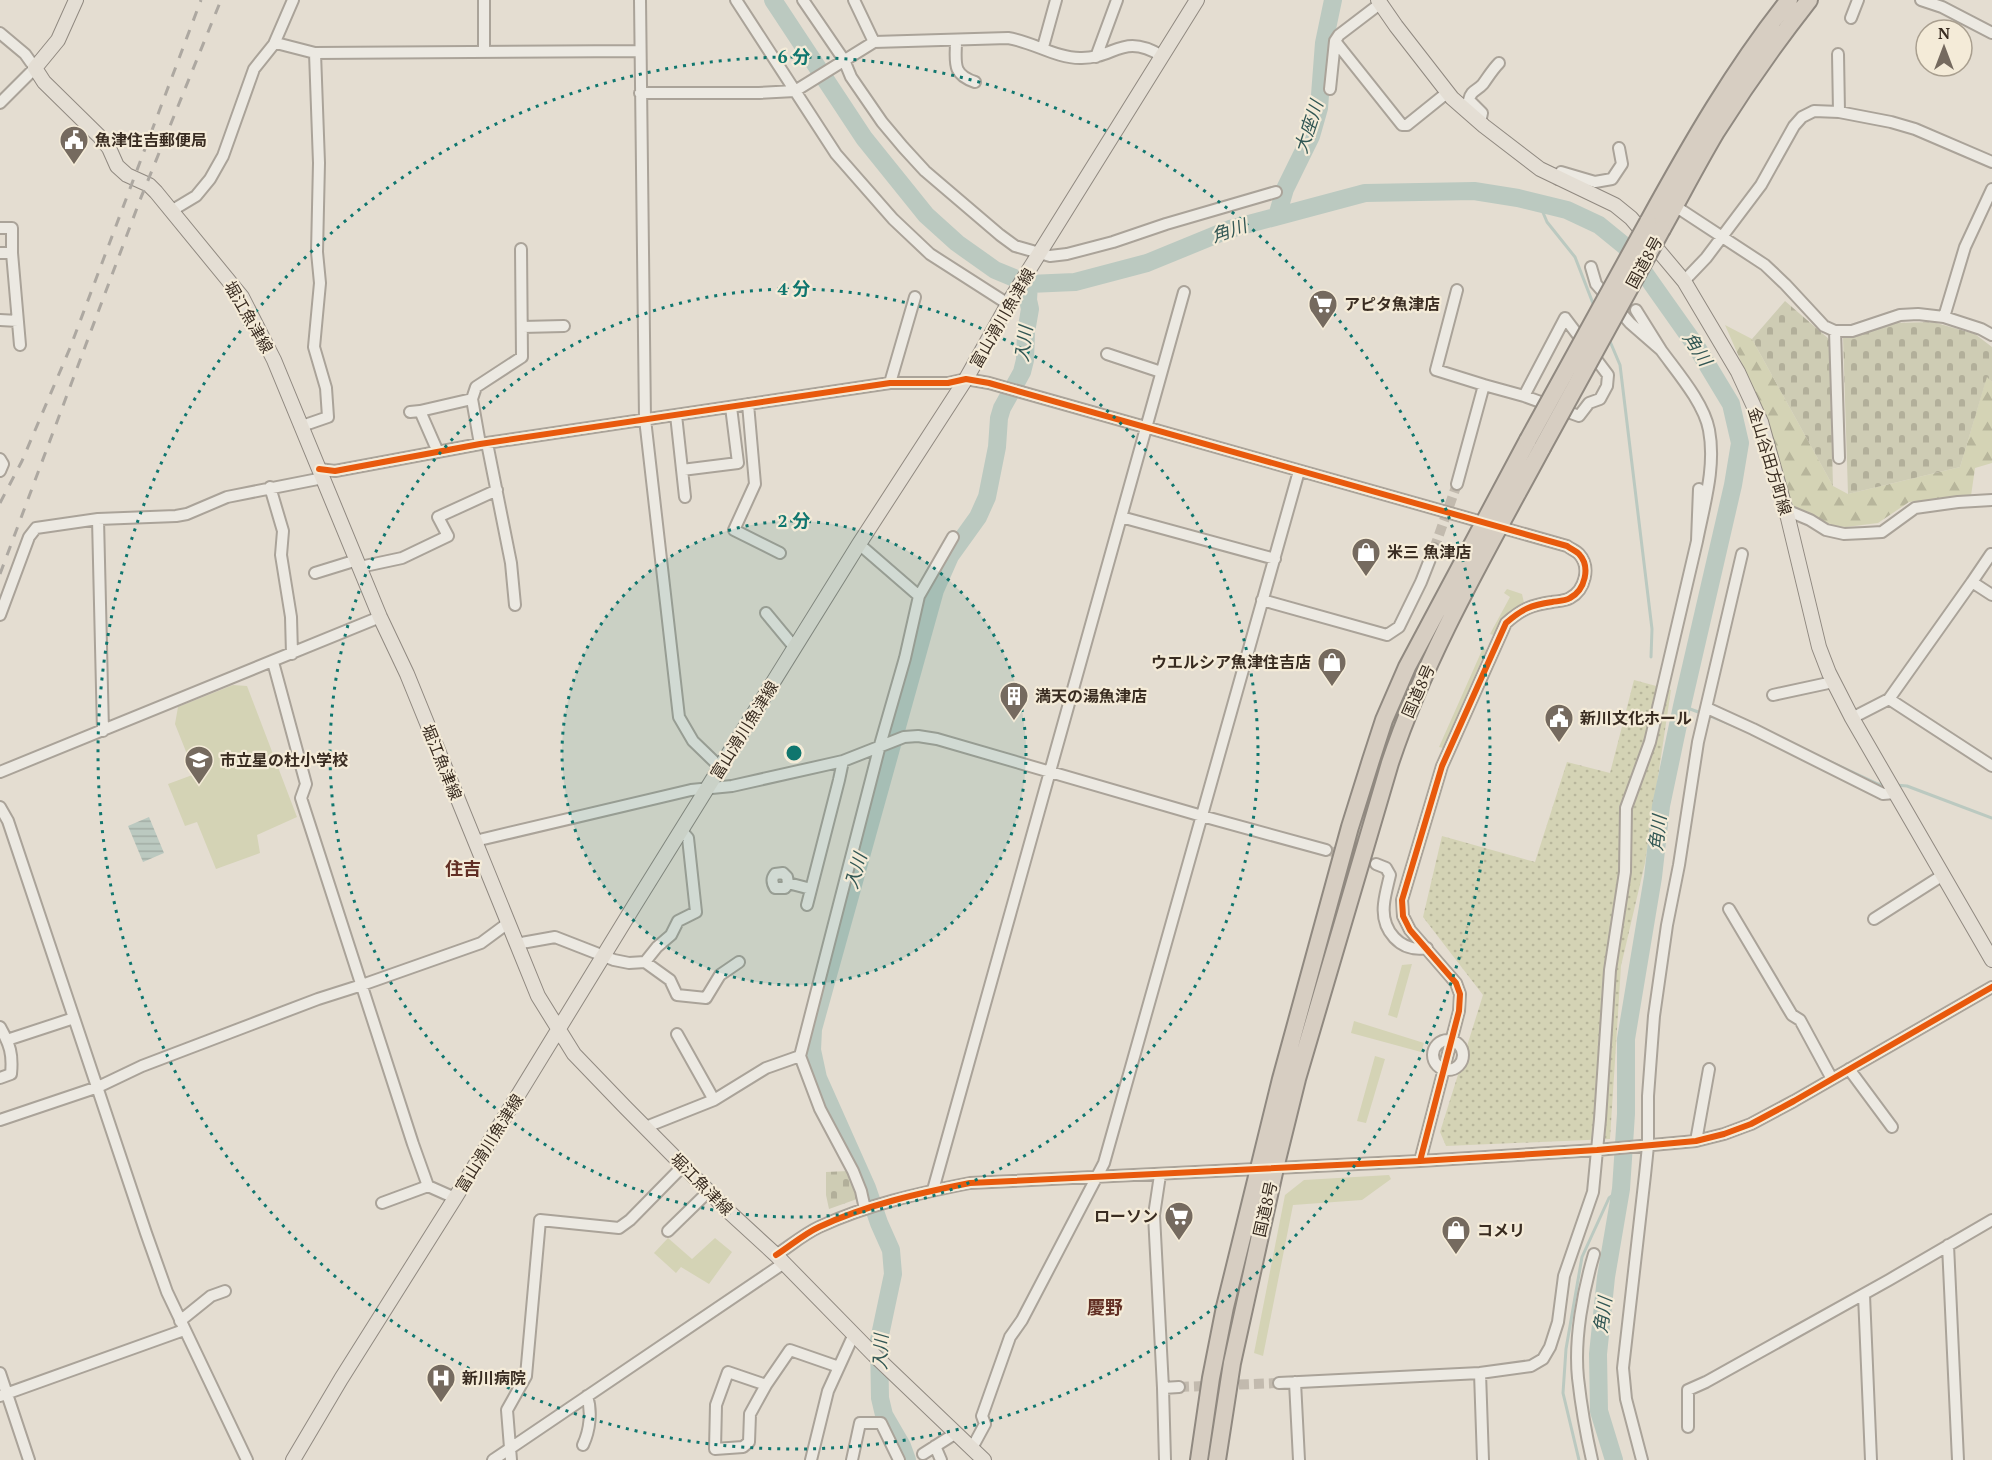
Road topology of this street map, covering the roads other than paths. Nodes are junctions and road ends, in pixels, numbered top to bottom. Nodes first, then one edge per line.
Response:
1 (75, 0) edge
2 (293, 0) edge
3 (484, 0) edge
4 (640, 0) edge
5 (736, 0) edge
6 (803, 0) edge
7 (854, 0) edge
8 (1056, 0) edge
9 (1117, 0) edge
10 (1197, 0) edge
11 (1789, 0) edge
12 (1809, 0) edge
13 (1858, 0) edge
14 (1921, 0) edge
15 (1380, 2) edge
16 (1851, 18) dead end
17 (0, 33) edge
18 (1992, 33) edge
19 (956, 40) junction
20 (1335, 41) junction
21 (874, 42) junction
22 (274, 44) junction
23 (1043, 47) junction
24 (640, 51) junction
25 (484, 52) junction
26 (315, 53) junction
27 (1838, 54) dead end
28 (1162, 56) junction
29 (1096, 57) junction
30 (842, 61) junction
31 (1499, 63) dead end
32 (35, 68) junction
33 (975, 82) dead end
34 (1330, 89) dead end
35 (798, 90) junction
36 (1448, 92) junction
37 (640, 93) junction
38 (0, 103) edge
39 (1839, 112) junction
40 (1480, 123) junction
41 (1619, 148) dead end
42 (1992, 162) edge
43 (1557, 179) junction
44 (1992, 191) edge
45 (1276, 192) dead end
46 (1675, 206) junction
47 (171, 211) junction
48 (1655, 226) junction
49 (0, 228) edge
50 (1722, 237) junction
51 (521, 249) dead end
52 (0, 253) edge
53 (12, 253) junction
54 (1039, 254) junction
55 (1591, 267) dead end
56 (1684, 281) junction
57 (1457, 290) dead end
58 (1184, 292) dead end
59 (915, 297) dead end
60 (1010, 300) junction
61 (1636, 310) dead end
62 (1944, 317) junction
63 (0, 320) edge
64 (18, 321) junction
65 (564, 326) dead end
66 (522, 327) junction
67 (1835, 331) junction
68 (1992, 335) edge
69 (20, 345) dead end
70 (1662, 350) junction
71 (1107, 354) dead end
72 (1161, 372) junction
73 (966, 379) junction
74 (890, 383) junction
75 (1484, 385) junction
76 (1524, 396) junction
77 (471, 399) junction
78 (748, 404) junction
79 (731, 407) junction
80 (676, 415) junction
81 (645, 419) junction
82 (302, 426) junction
83 (1146, 428) junction
84 (484, 444) junction
85 (438, 452) junction
86 (1839, 458) dead end
87 (0, 459) edge
88 (682, 470) junction
89 (0, 471) edge
90 (1299, 471) junction
91 (321, 474) junction
92 (1457, 484) tunnel mouth
93 (270, 487) junction
94 (1699, 489) dead end
95 (497, 490) junction
96 (685, 497) dead end
97 (1992, 500) edge
98 (1786, 510) junction
99 (1121, 517) junction
100 (98, 519) junction
101 (1492, 525) junction
102 (953, 537) dead end
103 (1697, 541) junction
104 (859, 544) junction
105 (1434, 549) tunnel mouth
106 (780, 553) dead end
107 (1742, 554) dead end
108 (1991, 554) edge
109 (1275, 559) junction
110 (359, 564) junction
111 (315, 573) dead end
112 (1972, 582) junction
113 (1992, 595) edge
114 (919, 596) junction
115 (1262, 600) junction
116 (515, 605) dead end
117 (766, 613) dead end
118 (0, 615) edge
119 (380, 617) junction
120 (795, 648) junction
121 (292, 654) junction
122 (273, 662) junction
123 (1833, 682) junction
124 (1773, 695) dead end
125 (1890, 699) junction
126 (1707, 708) junction
127 (1852, 718) junction
128 (103, 731) junction
129 (882, 744) junction
130 (843, 761) junction
131 (1992, 766) edge
132 (720, 767) junction
133 (0, 772) edge
134 (1050, 772) junction
135 (1891, 787) junction
136 (707, 789) junction
137 (0, 807) edge
138 (1202, 816) junction
139 (681, 830) junction
140 (475, 841) junction
141 (1326, 850) tunnel mouth
142 (1376, 864) dead end
143 (1943, 875) junction
144 (788, 883) dead end
145 (811, 890) junction
146 (807, 904) dead end
147 (1729, 909) dead end
148 (1874, 919) dead end
149 (508, 923) junction
150 (516, 944) junction
151 (1426, 948) junction
152 (603, 955) junction
153 (1992, 960) edge
154 (645, 962) junction
155 (740, 962) dead end
156 (362, 986) junction
157 (1992, 987) edge
158 (75, 1018) junction
159 (0, 1027) edge
160 (558, 1029) junction
161 (677, 1035) dead end
162 (1452, 1039) junction
163 (7, 1040) junction
164 (800, 1056) junction
165 (1709, 1069) dead end
166 (1849, 1069) junction
167 (1444, 1071) junction
168 (0, 1078) edge
169 (1832, 1079) junction
170 (98, 1087) junction
171 (714, 1100) junction
172 (0, 1120) edge
173 (646, 1127) junction
174 (1892, 1127) dead end
175 (1696, 1141) junction
176 (1646, 1146) junction
177 (1597, 1150) junction
178 (1420, 1161) junction
179 (683, 1166) junction
180 (1267, 1169) junction
181 (1160, 1174) junction
182 (1098, 1176) junction
183 (428, 1186) junction
184 (933, 1190) junction
185 (709, 1191) junction
186 (455, 1198) junction
187 (382, 1203) dead end
188 (864, 1209) junction
189 (1992, 1220) edge
190 (668, 1231) dead end
191 (1948, 1245) junction
192 (1594, 1254) dead end
193 (780, 1259) junction
194 (225, 1291) dead end
195 (1864, 1294) junction
196 (182, 1326) junction
197 (854, 1334) junction
198 (839, 1366) junction
199 (0, 1373) edge
200 (1480, 1373) junction
201 (1295, 1382) junction
202 (1279, 1383) tunnel mouth
203 (766, 1385) junction
204 (1179, 1387) tunnel mouth
205 (1164, 1388) junction
206 (4, 1395) edge
207 (587, 1395) junction
208 (1688, 1426) dead end
209 (956, 1433) junction
210 (584, 1445) dead end
211 (935, 1446) junction
212 (511, 1447) junction
213 (972, 1448) junction
214 (923, 1454) dead end
215 (29, 1460) edge
216 (247, 1460) edge
217 (293, 1460) edge
218 (493, 1460) edge
219 (511, 1460) edge
220 (811, 1460) edge
221 (852, 1460) edge
222 (899, 1460) edge
223 (940, 1460) edge
224 (984, 1460) edge
225 (1165, 1460) edge
226 (1199, 1460) edge
227 (1217, 1460) edge
228 (1299, 1460) edge
229 (1483, 1460) edge
230 (1592, 1460) edge
231 (1642, 1460) edge
232 (1871, 1460) edge
233 (1958, 1460) edge

1 - 32 main road
2 - 22 street
3 - 25 street
4 - 24 street
5 - 35 street
6 - 30 street
7 - 21 street
8 - 23 street
9 - 29 street
10 - 28 main road, 富山滑川魚津線
11 - 48 highway, 国道8号
12 - 46 highway, 国道8号
13 - 16 street
14 - 18 street
15 - 20 street
15 - 36 main road, 金山谷田方町線
17 - 32 street
19 - 21 street
19 - 23 street
19 - 33 street
20 - 34 street
20 - 36 street
21 - 30 street
22 - 26 street
22 - 47 street
23 - 29 street
24 - 25 street
24 - 37 street
25 - 26 street
26 - 82 street
27 - 39 street
28 - 29 street
28 - 54 main road, 富山滑川魚津線
30 - 35 street
30 - 54 street
31 - 40 street
32 - 38 street
32 - 47 main road, 堀江魚津線
35 - 37 street
35 - 60 street
36 - 40 main road, 金山谷田方町線
37 - 81 street
39 - 42 street
39 - 50 street
40 - 43 main road, 金山谷田方町線
41 - 43 street
43 - 56 main road, 金山谷田方町線
44 - 62 street
45 - 54 street
46 - 48 highway, 国道8号
46 - 50 street
47 - 82 main road, 堀江魚津線
48 - 101 highway, 国道8号, bridge
49 - 53 street
50 - 56 street
50 - 67 street
51 - 66 street
52 - 53 street
53 - 64 street
54 - 60 main road, 富山滑川魚津線
55 - 70 street
56 - 98 main road, 金山谷田方町線
57 - 75 street
58 - 72 street
59 - 74 street
60 - 73 main road, 富山滑川魚津線
61 - 70 street
62 - 67 street
62 - 68 street
63 - 64 street
64 - 69 street
65 - 66 street
66 - 77 street
67 - 86 street
70 - 103 street
71 - 72 street
72 - 83 street
73 - 74 street
73 - 83 street
73 - 104 main road, 富山滑川魚津線
74 - 78 street
75 - 76 street
75 - 92 street
76 - 76 street
77 - 84 street
77 - 85 street
78 - 79 street
78 - 106 street
79 - 80 street
79 - 88 street
80 - 81 street
80 - 88 street
81 - 84 street
81 - 132 street
82 - 91 main road, 堀江魚津線
83 - 90 street
83 - 99 street
84 - 85 street
84 - 95 street
85 - 91 street
87 - 89 street
88 - 96 street
90 - 101 street
90 - 109 street
91 - 93 street
91 - 110 main road, 堀江魚津線
93 - 100 street
93 - 121 street
94 - 103 street
95 - 110 street
95 - 116 street
97 - 98 street
98 - 123 main road, 金山谷田方町線
99 - 109 street
99 - 134 street
100 - 118 street
100 - 128 street
101 - 151 street
101 - 180 highway, 国道8号
102 - 114 street
103 - 177 street
104 - 114 street
104 - 120 main road, 富山滑川魚津線
105 - 115 street
107 - 126 street
108 - 112 street
109 - 115 street
110 - 111 street
110 - 119 main road, 堀江魚津線
112 - 113 street
112 - 125 street
114 - 129 street
115 - 138 street
117 - 120 street
119 - 121 street
119 - 140 main road, 堀江魚津線
120 - 132 main road, 富山滑川魚津線
121 - 122 street
122 - 128 street
122 - 156 street
123 - 124 street
123 - 127 main road, 金山谷田方町線
125 - 127 street
125 - 131 street
126 - 135 street
126 - 176 street
127 - 135 main road, 金山谷田方町線
128 - 133 street
129 - 130 street
129 - 134 street
129 - 164 street
130 - 136 street
130 - 145 street
132 - 136 main road, 富山滑川魚津線
134 - 138 street
134 - 184 street
135 - 143 main road, 金山谷田方町線
136 - 139 main road, 富山滑川魚津線
136 - 140 street
137 - 158 street
138 - 141 street
138 - 182 street
139 - 152 main road, 富山滑川魚津線
139 - 154 street
140 - 149 main road, 堀江魚津線
142 - 151 street
143 - 148 street
143 - 153 main road, 金山谷田方町線
144 - 145 street
145 - 146 street
147 - 169 street
149 - 150 main road, 堀江魚津線
149 - 156 street
150 - 152 street
150 - 160 main road, 堀江魚津線
151 - 162 street
152 - 154 street
152 - 160 main road, 富山滑川魚津線
154 - 155 street
156 - 170 street
156 - 183 street
157 - 166 street
158 - 163 street
158 - 170 street
159 - 163 street
160 - 173 main road, 堀江魚津線
160 - 186 main road, 富山滑川魚津線
161 - 171 street
162 - 167 street
162 - 167 street
163 - 168 street
164 - 171 street
164 - 188 street
165 - 175 street
166 - 169 street
166 - 174 street
167 - 178 street
169 - 175 street
170 - 172 street
170 - 196 street
171 - 173 street
173 - 179 main road, 堀江魚津線
175 - 176 street
176 - 177 street
176 - 231 street
177 - 178 street
177 - 200 street
178 - 180 street
179 - 185 main road, 堀江魚津線
179 - 212 street
180 - 181 street
180 - 226 highway, 国道8号
180 - 227 highway, 国道8号
181 - 182 street
181 - 205 street
182 - 184 street
182 - 213 street
183 - 186 street
183 - 187 street
184 - 188 street
185 - 190 street
185 - 193 main road, 堀江魚津線
186 - 217 main road, 富山滑川魚津線
188 - 193 street
189 - 191 street
191 - 195 street
191 - 233 street
192 - 230 street
193 - 197 main road, 堀江魚津線
193 - 207 street
194 - 196 street
195 - 208 street
195 - 232 street
196 - 206 street
196 - 216 street
197 - 198 street
197 - 209 main road, 堀江魚津線
198 - 203 street
198 - 220 street
199 - 206 street
200 - 201 street
200 - 229 street
201 - 202 street
201 - 228 street
203 - 203 street
204 - 205 street
205 - 225 street
206 - 215 street
207 - 210 street
207 - 212 street
209 - 211 street
209 - 213 main road, 堀江魚津線
211 - 214 street
211 - 223 street
212 - 218 street
212 - 219 street
213 - 224 main road, 堀江魚津線
221 - 222 street

